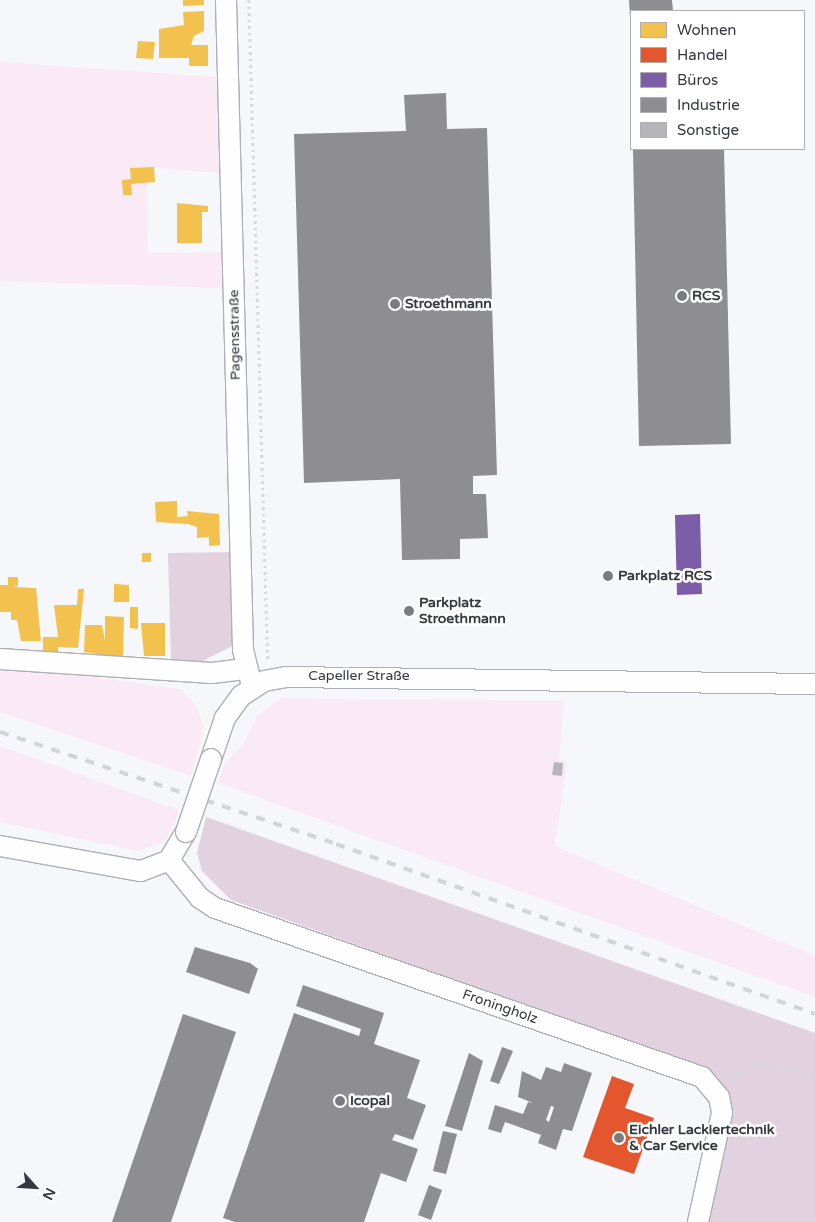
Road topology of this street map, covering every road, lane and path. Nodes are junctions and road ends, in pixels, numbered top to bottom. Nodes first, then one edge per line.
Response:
1 (226, 0) edge
2 (249, 0) edge
3 (0, 659) edge
4 (254, 679) junction
5 (815, 684) edge
6 (0, 846) edge
7 (21, 850) junction
8 (0, 851) edge
9 (169, 860) junction
10 (815, 1074) edge
11 (712, 1085) junction
12 (698, 1222) edge

1 - 4 street, Pagensstraße
2 - 4 path
3 - 4 street
4 - 5 street, Capeller Straße
4 - 9 street, bridge
6 - 7 street
7 - 8 street
7 - 9 street
9 - 11 street, Froningholz
10 - 11 path
11 - 12 street

